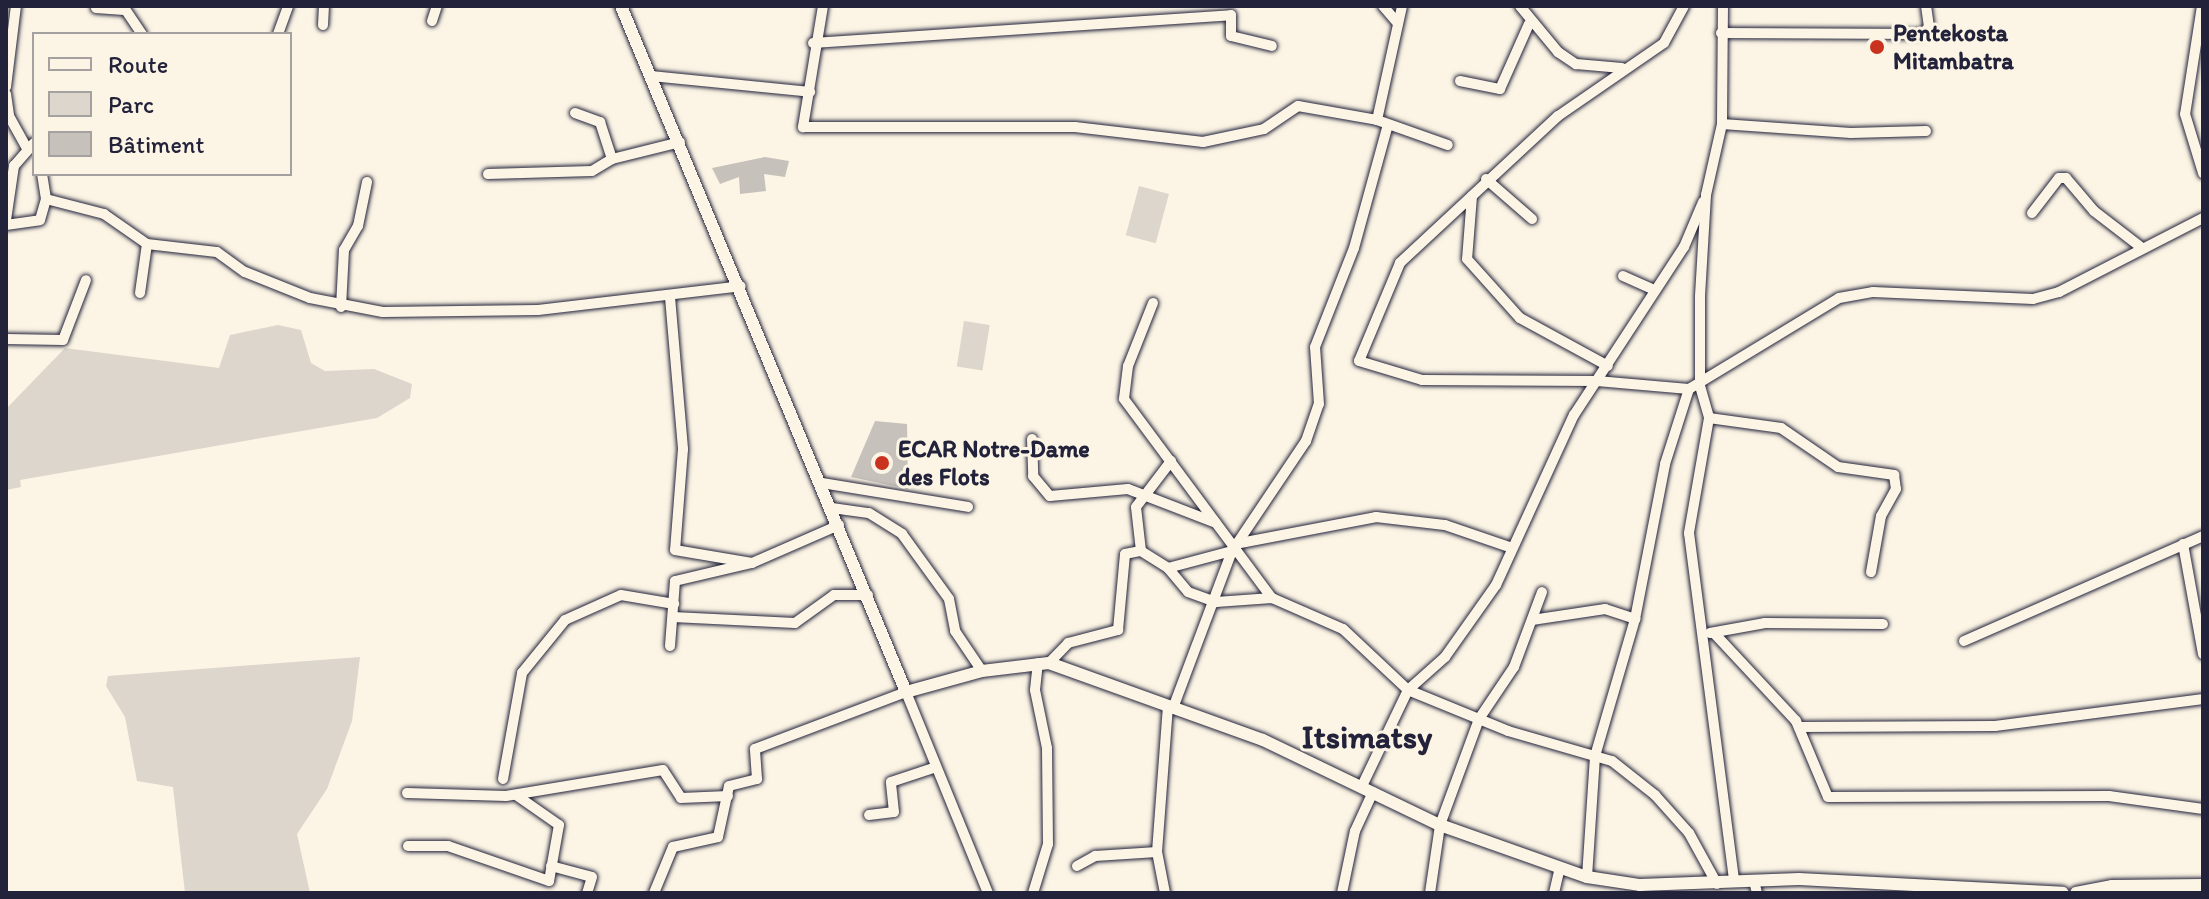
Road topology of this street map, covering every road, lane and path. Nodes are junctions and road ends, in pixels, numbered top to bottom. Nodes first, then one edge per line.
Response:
1 (16, 6) edge
2 (288, 6) edge
3 (324, 6) edge
4 (437, 6) edge
5 (608, 6) edge
6 (823, 6) edge
7 (1383, 6) edge
8 (1402, 6) edge
9 (1520, 6) edge
10 (1684, 6) edge
11 (1723, 6) edge
12 (1926, 6) edge
13 (2202, 6) edge
14 (96, 8) dead end
15 (123, 8) edge
16 (622, 8) edge
17 (432, 21) dead end
18 (1398, 23) junction
19 (1529, 24) junction
20 (323, 25) dead end
21 (141, 32) edge
22 (279, 32) edge
23 (1721, 33) junction
24 (813, 43) junction
25 (1272, 46) dead end
26 (1622, 68) junction
27 (651, 76) junction
28 (1460, 81) dead end
29 (6, 87) edge
30 (810, 92) junction
31 (6, 94) edge
32 (575, 113) dead end
33 (1377, 120) junction
34 (1722, 124) junction
35 (1387, 128) junction
36 (1926, 131) dead end
37 (680, 142) junction
38 (30, 145) edge
39 (1448, 145) dead end
40 (2201, 154) edge
41 (612, 159) junction
42 (2203, 173) edge
43 (488, 174) dead end
44 (42, 176) edge
45 (1486, 179) junction
46 (367, 182) dead end
47 (1472, 194) junction
48 (1706, 195) junction
49 (46, 199) junction
50 (2032, 213) dead end
51 (2203, 218) edge
52 (1532, 219) dead end
53 (6, 222) edge
54 (147, 244) junction
55 (2142, 248) junction
56 (1623, 276) dead end
57 (86, 280) dead end
58 (741, 286) junction
59 (1655, 290) junction
60 (140, 293) dead end
61 (670, 297) junction
62 (1153, 303) dead end
63 (341, 307) junction
64 (6, 339) edge
65 (1608, 366) junction
66 (1597, 381) junction
67 (1695, 387) junction
68 (1709, 418) junction
69 (1032, 439) dead end
70 (1171, 461) junction
71 (822, 483) junction
72 (1147, 492) junction
73 (968, 507) dead end
74 (832, 508) junction
75 (1220, 524) junction
76 (839, 525) junction
77 (2203, 536) edge
78 (2183, 544) junction
79 (1234, 548) junction
80 (1512, 548) junction
81 (1141, 551) junction
82 (752, 563) junction
83 (1168, 568) junction
84 (1871, 572) dead end
85 (1542, 592) dead end
86 (868, 595) junction
87 (1272, 598) junction
88 (1216, 602) junction
89 (674, 604) junction
90 (673, 617) junction
91 (1635, 619) junction
92 (1532, 620) junction
93 (1883, 624) dead end
94 (1714, 633) junction
95 (1700, 634) junction
96 (1964, 641) dead end
97 (670, 646) dead end
98 (2203, 654) edge
99 (1044, 663) junction
100 (982, 671) junction
101 (1408, 690) junction
102 (906, 692) junction
103 (2203, 699) edge
104 (1170, 708) junction
105 (1479, 719) junction
106 (1799, 727) junction
107 (1595, 756) junction
108 (936, 767) junction
109 (503, 779) dead end
110 (1368, 789) junction
111 (407, 793) dead end
112 (516, 795) junction
113 (728, 796) junction
114 (2203, 809) edge
115 (869, 815) dead end
116 (1440, 825) junction
117 (408, 846) dead end
118 (1157, 852) junction
119 (551, 866) junction
120 (1077, 866) dead end
121 (1559, 871) junction
122 (1587, 877) junction
123 (1734, 881) junction
124 (1717, 884) junction
125 (2203, 885) edge
126 (1756, 887) edge
127 (587, 893) edge
128 (654, 893) edge
129 (988, 893) edge
130 (1033, 893) edge
131 (1165, 893) edge
132 (1342, 893) edge
133 (1430, 893) edge
134 (1554, 893) edge
135 (2063, 893) edge
136 (2076, 893) edge

1 - 29 street
2 - 22 street
3 - 20 street
4 - 17 street
5 - 16 street
6 - 24 street
7 - 18 street
8 - 18 street
9 - 19 street
10 - 26 street
11 - 23 street
12 - 23 street
13 - 40 street
14 - 15 street
15 - 21 street
16 - 27 street
18 - 33 street
19 - 26 street
19 - 28 street
23 - 34 street
24 - 25 street
24 - 30 street
26 - 45 street
27 - 30 street
27 - 37 street
30 - 33 street
31 - 38 street
32 - 41 street
33 - 35 street
34 - 36 street
34 - 48 street
35 - 39 street
35 - 79 street
37 - 41 street
37 - 58 street
38 - 53 street
40 - 42 street
41 - 43 street
44 - 49 street
45 - 47 street
45 - 52 street
46 - 63 street
47 - 65 street
47 - 66 street
48 - 59 street
48 - 67 street
49 - 53 street
49 - 54 street
50 - 55 street
51 - 55 street
54 - 60 street
54 - 63 street
55 - 67 street
56 - 59 street
57 - 64 street
58 - 61 street
58 - 71 street
59 - 65 street
61 - 63 street
61 - 82 street
62 - 70 street
65 - 66 street
66 - 67 street
66 - 80 street
67 - 68 street
67 - 91 street
68 - 84 street
68 - 95 street
69 - 72 street
70 - 72 street
70 - 75 street
71 - 73 street
71 - 74 street
72 - 75 street
72 - 81 street
74 - 76 street
74 - 100 street
75 - 79 street
76 - 82 street
76 - 86 street
77 - 78 street
78 - 96 street
78 - 98 street
79 - 80 street
79 - 83 street
79 - 87 street
79 - 88 street
80 - 101 street
81 - 83 street
81 - 99 street
82 - 89 street
83 - 88 street
85 - 92 street
86 - 90 street
86 - 102 street
87 - 88 street
87 - 101 street
88 - 104 street
89 - 90 street
89 - 109 street
90 - 97 street
91 - 92 street
91 - 107 street
92 - 105 street
93 - 94 street
94 - 95 street
94 - 106 street
95 - 123 street
99 - 100 street
99 - 104 street
99 - 130 street
100 - 102 street
101 - 105 street
101 - 110 street
102 - 108 street
102 - 113 street
103 - 106 street
104 - 110 street
104 - 118 street
105 - 107 street
105 - 116 street
106 - 114 street
107 - 122 street
107 - 124 street
108 - 115 street
108 - 129 street
110 - 116 street
110 - 132 street
111 - 112 street
112 - 113 street
112 - 119 street
113 - 128 street
116 - 121 street
116 - 133 street
117 - 119 street
118 - 120 street
118 - 131 street
119 - 127 street
121 - 122 street
121 - 134 street
122 - 124 street
123 - 124 street
123 - 126 street
125 - 136 street
126 - 135 street

